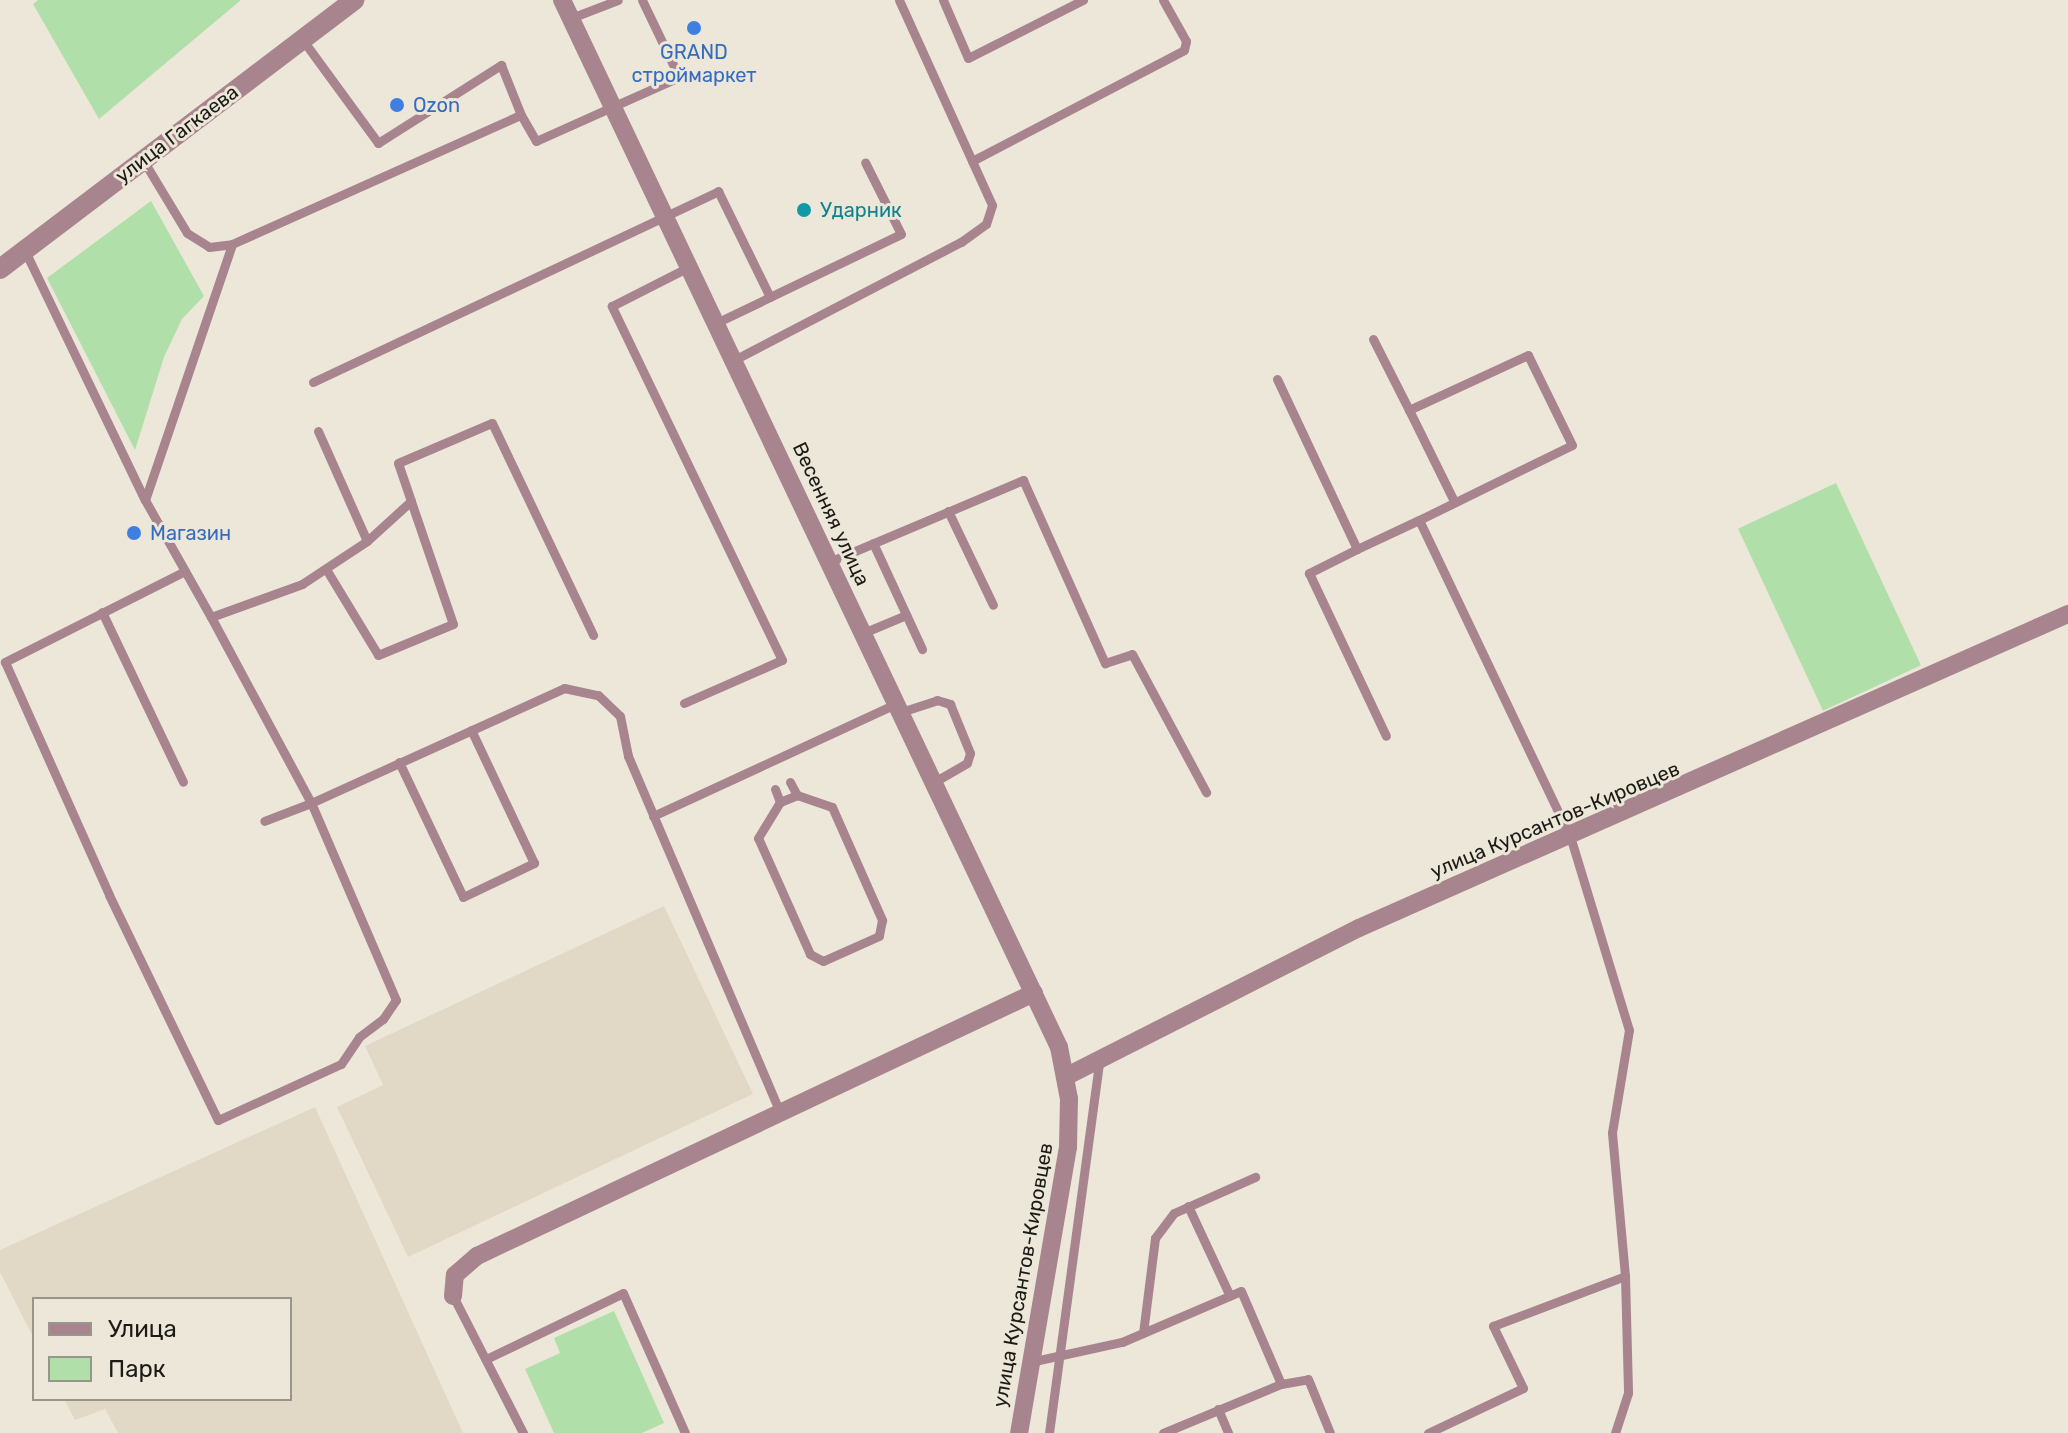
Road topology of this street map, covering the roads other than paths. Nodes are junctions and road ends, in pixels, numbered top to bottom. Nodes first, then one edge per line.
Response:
1 (354, 0) edge
2 (562, 0) edge
3 (618, 0) edge
4 (642, 0) edge
5 (899, 0) edge
6 (943, 0) edge
7 (1083, 0) edge
8 (1163, 0) edge
9 (571, 18) junction
10 (302, 39) junction
11 (614, 109) junction
12 (521, 115) junction
13 (143, 160) junction
14 (972, 161) junction
15 (865, 162) dead end
16 (665, 216) junction
17 (232, 244) junction
18 (24, 249) junction
19 (689, 267) junction
20 (0, 269) edge
21 (770, 297) junction
22 (716, 323) junction
23 (1373, 339) dead end
24 (734, 360) junction
25 (1277, 379) dead end
26 (313, 382) dead end
27 (1409, 410) junction
28 (318, 431) dead end
29 (145, 500) junction
30 (411, 501) junction
31 (1454, 501) junction
32 (948, 511) junction
33 (1419, 520) junction
34 (367, 541) junction
35 (873, 543) junction
36 (1357, 549) junction
37 (829, 562) junction
38 (326, 569) junction
39 (185, 571) junction
40 (993, 605) dead end
41 (102, 612) junction
42 (2068, 614) edge
43 (906, 615) junction
44 (211, 617) junction
45 (863, 633) junction
46 (593, 635) dead end
47 (922, 649) dead end
48 (684, 703) dead end
49 (899, 708) junction
50 (471, 730) junction
51 (1386, 736) dead end
52 (399, 762) junction
53 (183, 782) dead end
54 (790, 782) dead end
55 (934, 782) junction
56 (775, 789) dead end
57 (1206, 792) dead end
58 (797, 795) junction
59 (780, 802) junction
60 (311, 803) junction
61 (653, 816) junction
62 (264, 821) dead end
63 (1570, 836) junction
64 (1034, 993) junction
65 (1059, 1047) joint
66 (1100, 1057) junction
67 (1065, 1077) junction
68 (780, 1113) junction
69 (1255, 1177) dead end
70 (1188, 1206) junction
71 (1625, 1276) junction
72 (453, 1296) joint
73 (1230, 1296) junction
74 (1143, 1333) junction
75 (1059, 1356) junction
76 (486, 1359) junction
77 (1028, 1362) junction
78 (1281, 1384) junction
79 (1218, 1409) junction
80 (683, 1432) edge
81 (523, 1433) edge
82 (1019, 1433) edge
83 (1049, 1433) edge
84 (1163, 1433) edge
85 (1228, 1433) edge
86 (1330, 1433) edge
87 (1428, 1433) edge
88 (1615, 1433) edge

1 - 10 street, улица Гагкаева
2 - 9 street, Весенняя улица
3 - 9 lane
4 - 11 lane
5 - 14 lane
6 - 7 lane
8 - 14 lane
9 - 11 street, Весенняя улица
10 - 12 lane
10 - 13 street, улица Гагкаева
11 - 12 lane
11 - 16 street, Весенняя улица
12 - 17 lane
13 - 17 lane
13 - 18 street, улица Гагкаева
14 - 24 lane
15 - 21 lane
16 - 19 street, Весенняя улица
16 - 21 lane
16 - 26 lane
17 - 29 lane
18 - 20 street, улица Гагкаева
18 - 29 lane
19 - 22 street, Весенняя улица
19 - 48 lane
21 - 22 lane
22 - 24 street, Весенняя улица
23 - 27 lane
24 - 37 street, Весенняя улица
25 - 36 lane
27 - 31 lane
27 - 31 lane
28 - 34 lane
29 - 39 lane
30 - 34 lane
30 - 38 lane
30 - 46 lane
31 - 33 lane
32 - 35 lane
32 - 40 lane
32 - 57 lane
33 - 36 lane
33 - 63 lane
34 - 38 lane
35 - 37 lane
35 - 43 lane
36 - 51 lane
37 - 45 street, Весенняя улица
38 - 44 lane
39 - 41 lane
39 - 44 lane
41 - 53 lane
41 - 60 lane
42 - 63 street, улица Курсантов-Кировцев
43 - 45 lane
43 - 47 lane
44 - 60 lane
45 - 49 street, Весенняя улица
49 - 55 street, Весенняя улица
49 - 55 lane
49 - 61 lane
50 - 52 lane
50 - 52 lane
50 - 61 lane
52 - 60 lane
54 - 58 lane
55 - 64 street, Весенняя улица
56 - 59 lane
58 - 59 lane
58 - 59 lane
60 - 62 lane
61 - 68 lane
63 - 66 street, улица Курсантов-Кировцев
63 - 71 lane
64 - 65 street, Весенняя улица
64 - 68 street
65 - 67 street, улица Курсантов-Кировцев
66 - 67 street, улица Курсантов-Кировцев
66 - 75 lane
67 - 77 street, улица Курсантов-Кировцев
68 - 72 street
69 - 70 lane
70 - 73 lane
70 - 74 lane
71 - 87 lane
71 - 88 lane
72 - 76 lane
73 - 74 lane
73 - 78 lane
74 - 75 lane
75 - 77 lane
75 - 83 lane
76 - 80 lane
76 - 81 lane
77 - 82 street, улица Курсантов-Кировцев
78 - 79 lane
78 - 86 lane
79 - 84 lane
79 - 85 lane

